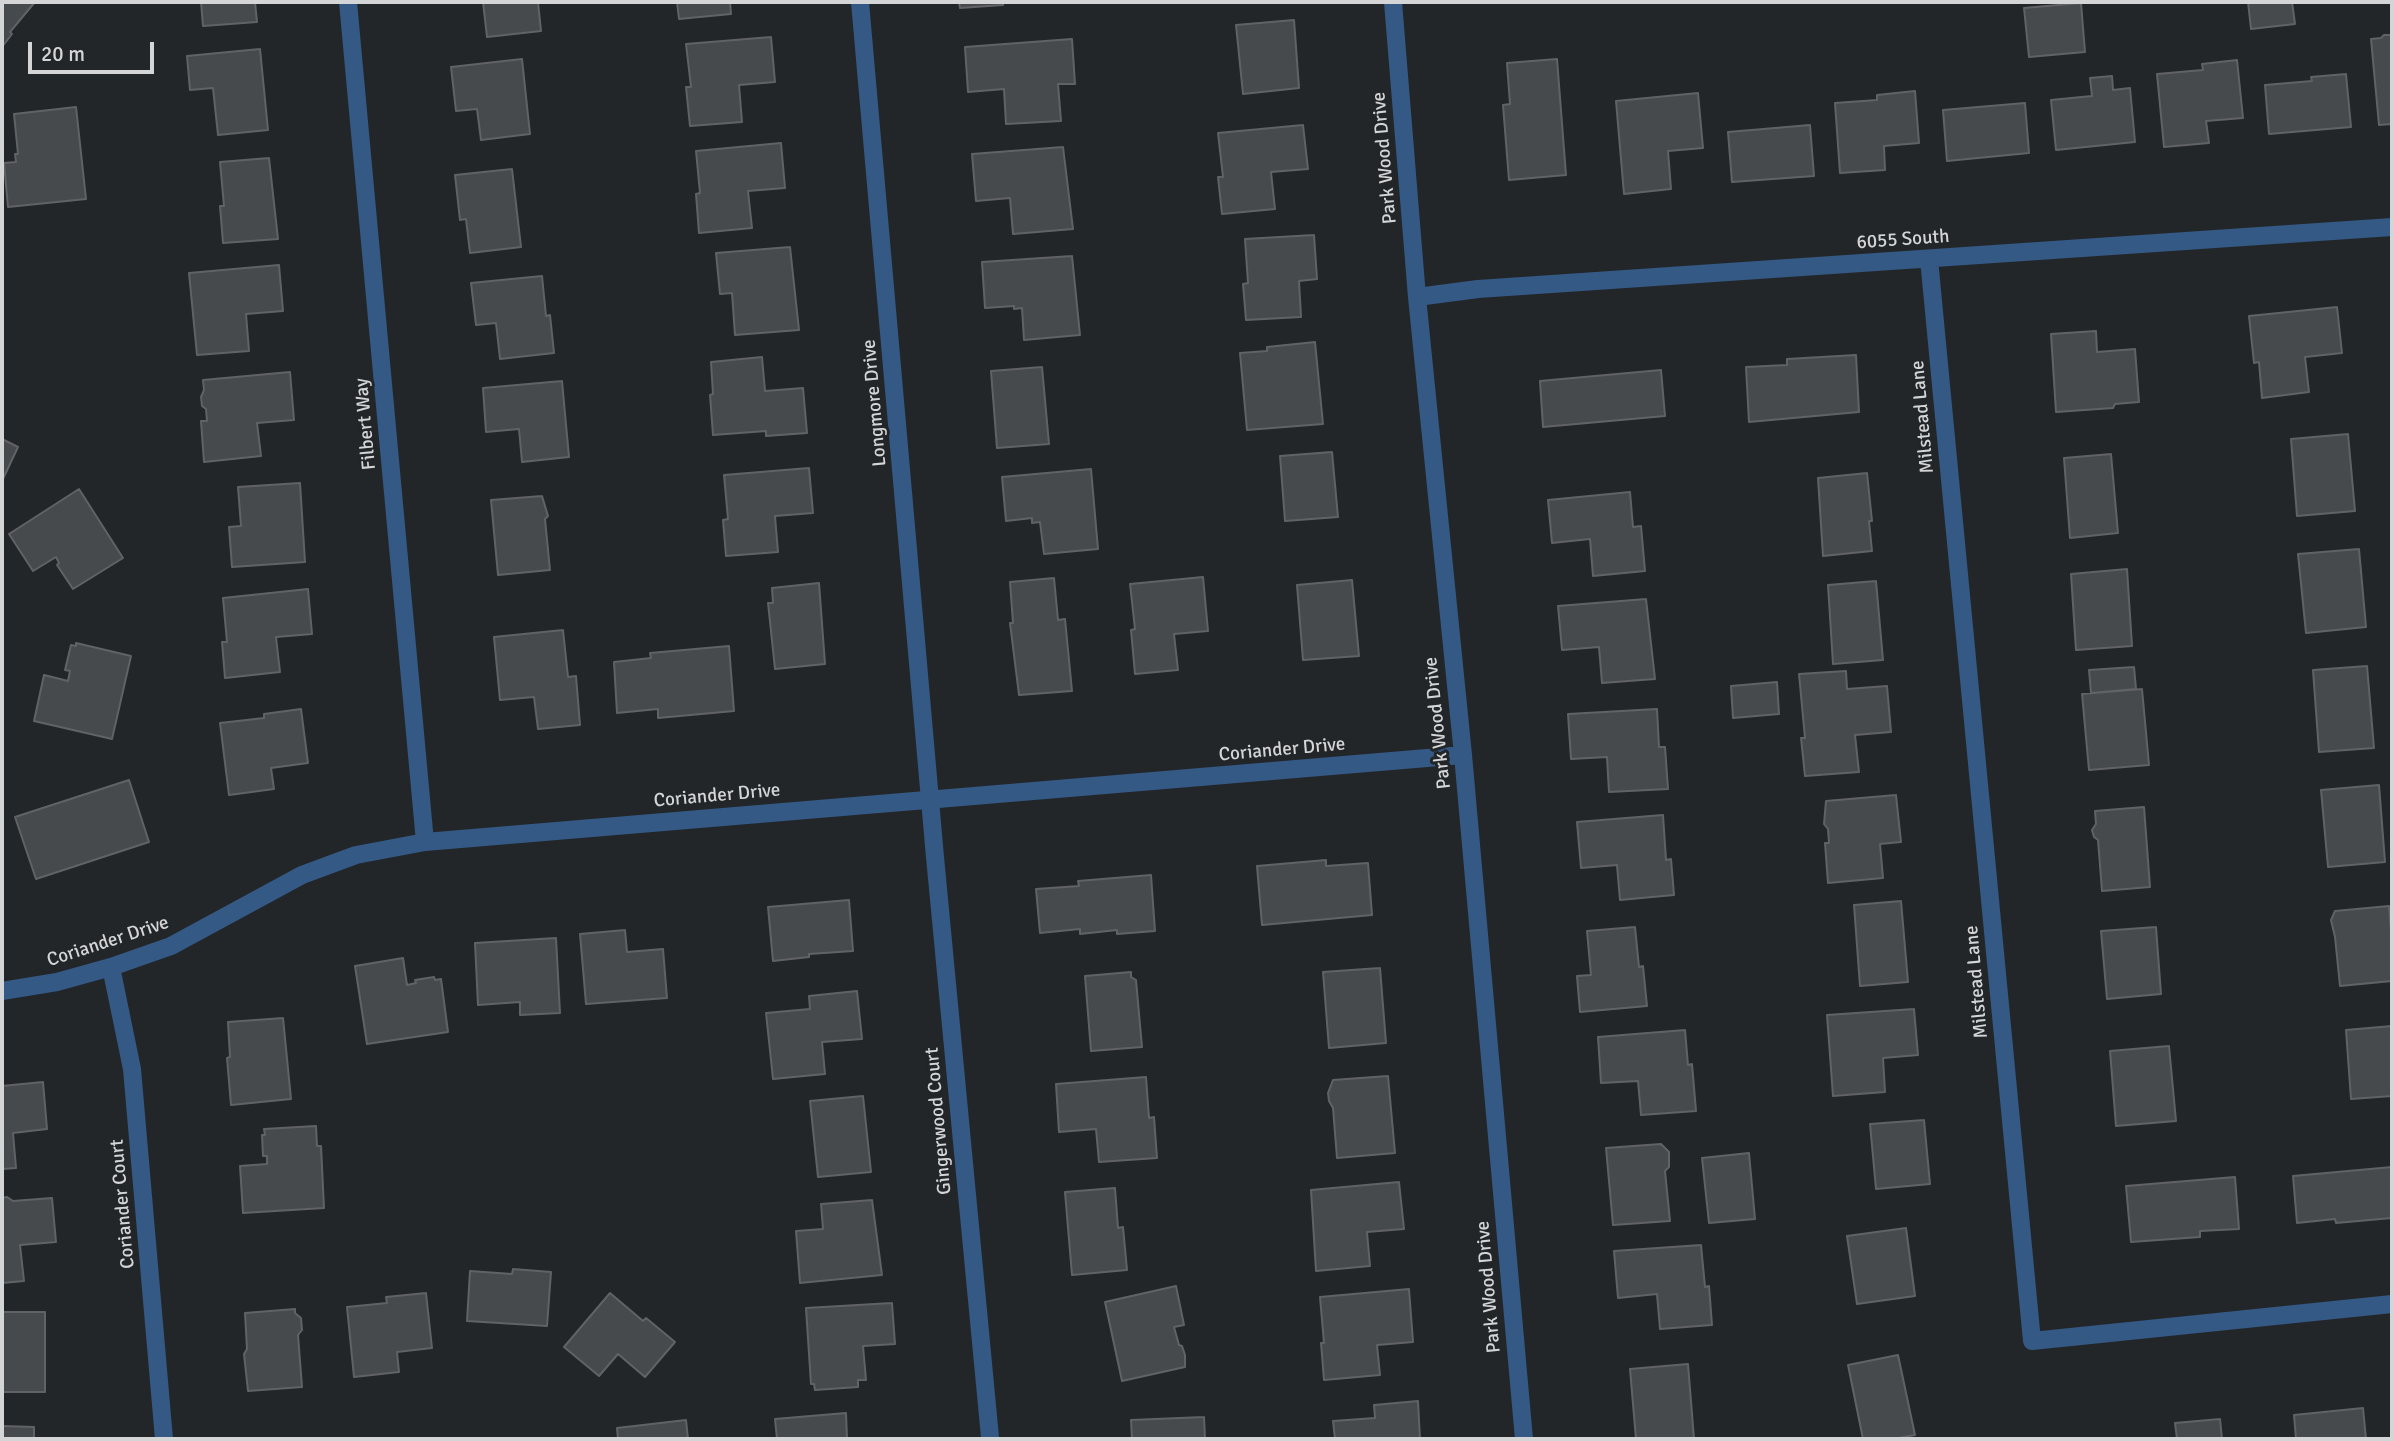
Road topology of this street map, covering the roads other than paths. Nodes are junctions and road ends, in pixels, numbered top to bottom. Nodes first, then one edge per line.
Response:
1 (348, 2) edge
2 (860, 2) edge
3 (1393, 2) edge
4 (2392, 227) edge
5 (1930, 259) junction
6 (1417, 297) junction
7 (1463, 755) junction
8 (931, 801) junction
9 (425, 842) junction
10 (111, 967) junction
11 (2, 992) edge
12 (2392, 1304) edge
13 (990, 1437) dead end
14 (164, 1439) edge
15 (1524, 1439) edge

1 - 9 street, Filbert Way
2 - 8 street, Longmore Drive
3 - 6 street, Park Wood Drive
4 - 5 street, 6055 South
5 - 6 street, 6055 South
5 - 12 street, Milstead Lane
6 - 7 street, Park Wood Drive
7 - 8 street, Coriander Drive
7 - 15 street, Park Wood Drive
8 - 9 street, Coriander Drive
8 - 13 street, Gingerwood Court
9 - 10 street, Coriander Drive
10 - 11 street, Coriander Drive
10 - 14 street, Coriander Court

